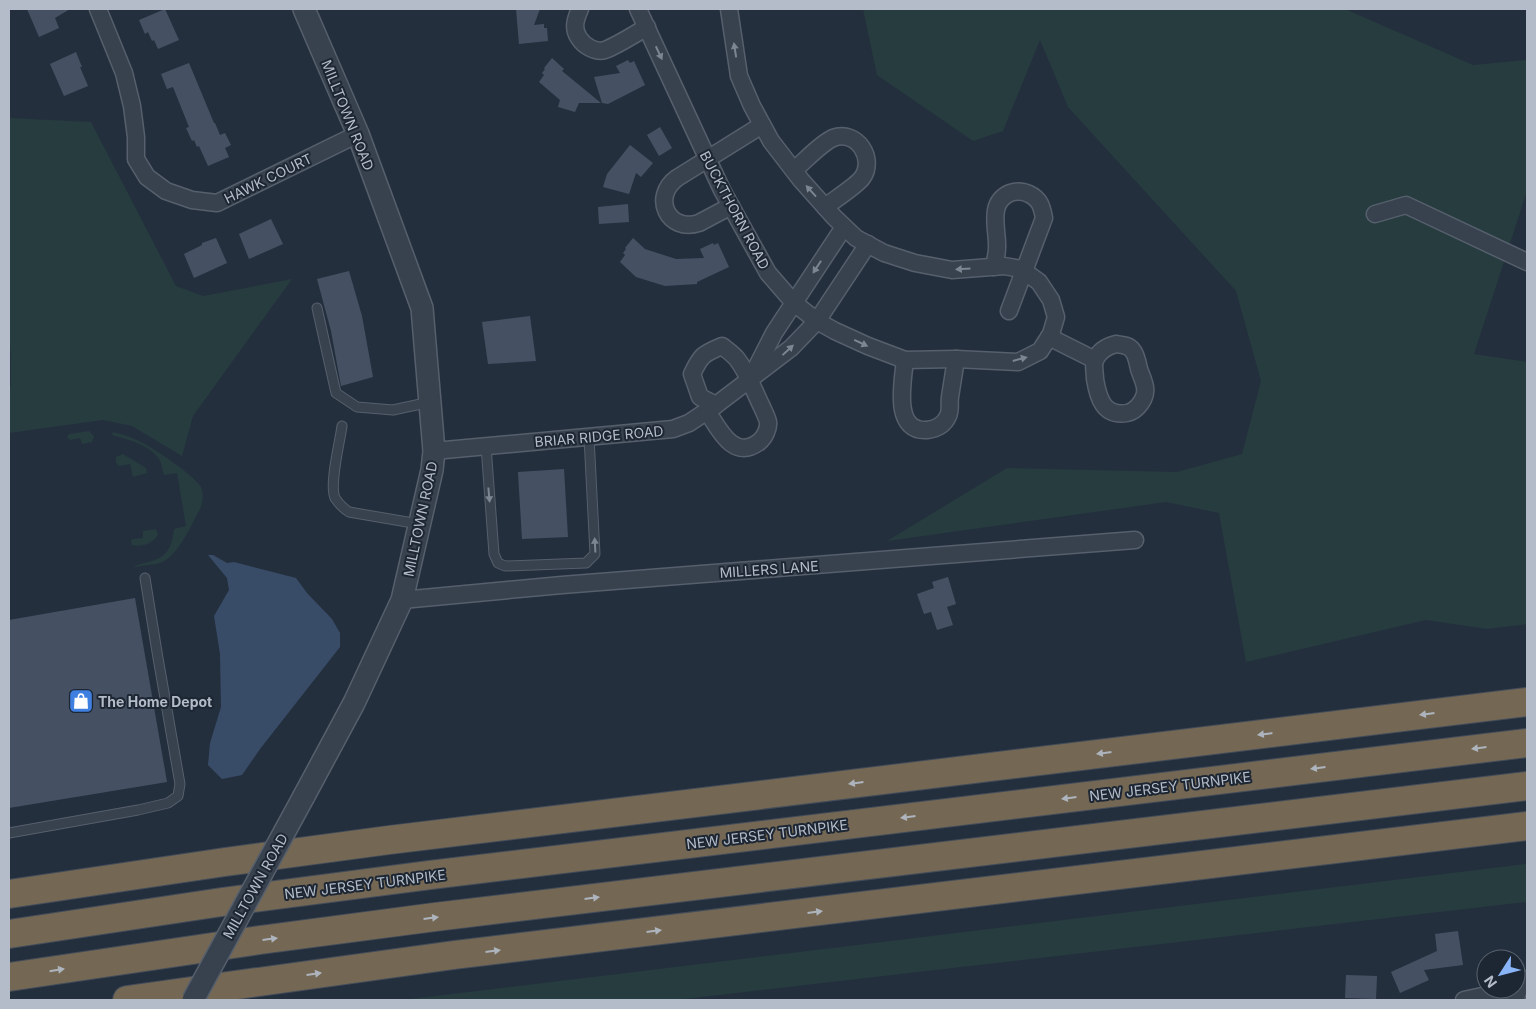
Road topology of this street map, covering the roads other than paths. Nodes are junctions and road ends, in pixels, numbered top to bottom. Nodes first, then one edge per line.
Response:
1 (98, 9) edge
2 (304, 9) edge
3 (580, 9) edge
4 (638, 9) edge
5 (729, 9) edge
6 (647, 27) junction
7 (762, 125) junction
8 (358, 134) junction
9 (708, 159) junction
10 (794, 170) junction
11 (731, 206) junction
12 (825, 207) junction
13 (1375, 214) dead end
14 (844, 227) junction
15 (868, 244) junction
16 (1527, 262) edge
17 (994, 267) junction
18 (1023, 271) junction
19 (794, 303) junction
20 (317, 308) dead end
21 (1009, 311) dead end
22 (818, 321) junction
23 (1049, 337) junction
24 (956, 359) junction
25 (905, 360) junction
26 (1095, 360) dead end
27 (750, 380) junction
28 (430, 402) junction
29 (712, 408) junction
30 (342, 426) dead end
31 (589, 437) junction
32 (486, 446) junction
33 (434, 451) junction
34 (420, 524) junction
35 (1135, 540) dead end
36 (145, 578) dead end
37 (402, 600) junction
38 (1527, 702) edge
39 (1527, 742) edge
40 (1527, 786) edge
41 (1527, 826) edge
42 (9, 833) edge
43 (9, 894) edge
44 (9, 934) edge
45 (9, 977) edge
46 (127, 1000) edge
47 (192, 1000) edge

1 - 8 street, HAWK COURT
2 - 8 street, MILLTOWN ROAD
3 - 6 street
4 - 6 street, BUCKTHORN ROAD
7 -> 5 street, BUCKTHORN ROAD
6 -> 9 street, BUCKTHORN ROAD
7 - 9 street
7 - 10 street, BUCKTHORN ROAD
8 - 28 street, MILLTOWN ROAD
9 - 11 street, BUCKTHORN ROAD
9 - 11 street
12 -> 10 street, BUCKTHORN ROAD
10 - 12 street
11 - 19 street, BUCKTHORN ROAD
12 - 14 street, BUCKTHORN ROAD
13 - 16 street
14 - 15 street, BUCKTHORN ROAD
14 -> 19 street, BRIAR RIDGE ROAD
17 -> 15 street, BUCKTHORN ROAD
15 - 22 street, BRIAR RIDGE ROAD
17 - 18 street, BUCKTHORN ROAD
17 - 18 street
18 - 21 street
18 - 23 street, BUCKTHORN ROAD
19 - 22 street, BUCKTHORN ROAD
19 - 27 street, BRIAR RIDGE ROAD
20 - 28 lane
22 -> 25 street, BUCKTHORN ROAD
27 -> 22 street, BRIAR RIDGE ROAD
24 -> 23 street, BUCKTHORN ROAD
23 - 26 street
24 - 25 street, BUCKTHORN ROAD
24 - 25 street
27 - 29 street, BRIAR RIDGE ROAD
27 - 29 street
27 - 29 street
28 - 33 street, MILLTOWN ROAD
29 - 31 street, BRIAR RIDGE ROAD
30 - 34 lane
31 - 32 street, BRIAR RIDGE ROAD
32 -> 31 lane
32 - 33 street, BRIAR RIDGE ROAD
33 - 34 street, MILLTOWN ROAD
34 - 37 street, MILLTOWN ROAD
35 - 37 street, MILLERS LANE
36 - 42 lane
37 - 47 street, MILLTOWN ROAD, bridge
38 -> 43 highway
39 -> 44 highway, NEW JERSEY TURNPIKE
45 -> 40 highway
46 -> 41 highway

